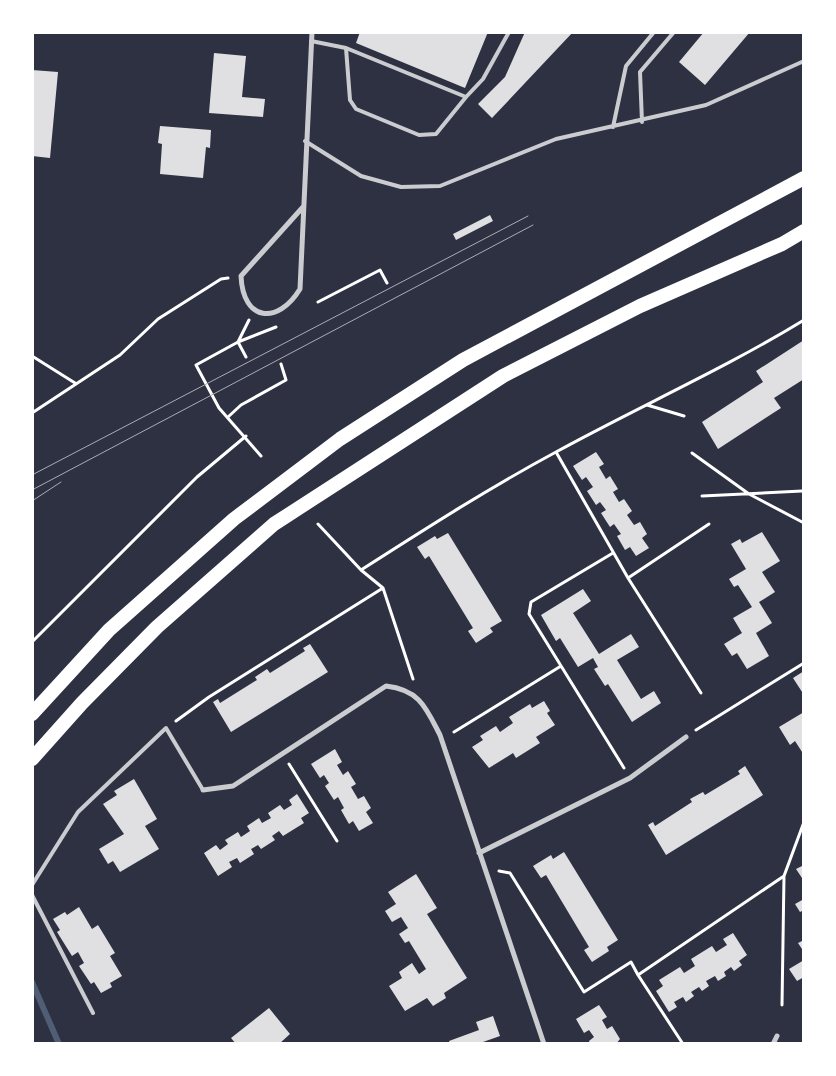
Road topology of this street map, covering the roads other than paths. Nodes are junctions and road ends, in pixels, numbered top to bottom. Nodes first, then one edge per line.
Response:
1 (312, 32) edge
2 (509, 32) edge
3 (654, 32) edge
4 (674, 32) edge
5 (311, 41) junction
6 (346, 48) junction
7 (804, 61) edge
8 (466, 97) junction
9 (642, 122) junction
10 (613, 127) junction
11 (305, 140) junction
12 (804, 170) edge
13 (804, 178) edge
14 (762, 201) junction
15 (303, 207) junction
16 (804, 233) edge
17 (32, 714) edge
18 (686, 737) dead end
19 (32, 759) edge
20 (203, 790) joint
21 (479, 853) junction
22 (32, 885) edge
23 (32, 895) edge
24 (93, 1013) dead end
25 (777, 1036) dead end
26 (544, 1044) edge
27 (773, 1044) edge

1 - 5 street
2 - 8 lane
3 - 10 lane
4 - 9 lane
5 - 6 lane
5 - 11 street
6 - 8 lane
6 - 8 lane
7 - 9 lane
9 - 10 lane
10 - 11 lane
11 - 15 street
12 - 14 highway
13 - 14 highway
14 - 17 highway
15 - 15 street
16 - 19 highway
18 - 21 street
20 - 21 street
20 - 22 lane
21 - 26 street
23 - 24 lane
25 - 27 street

